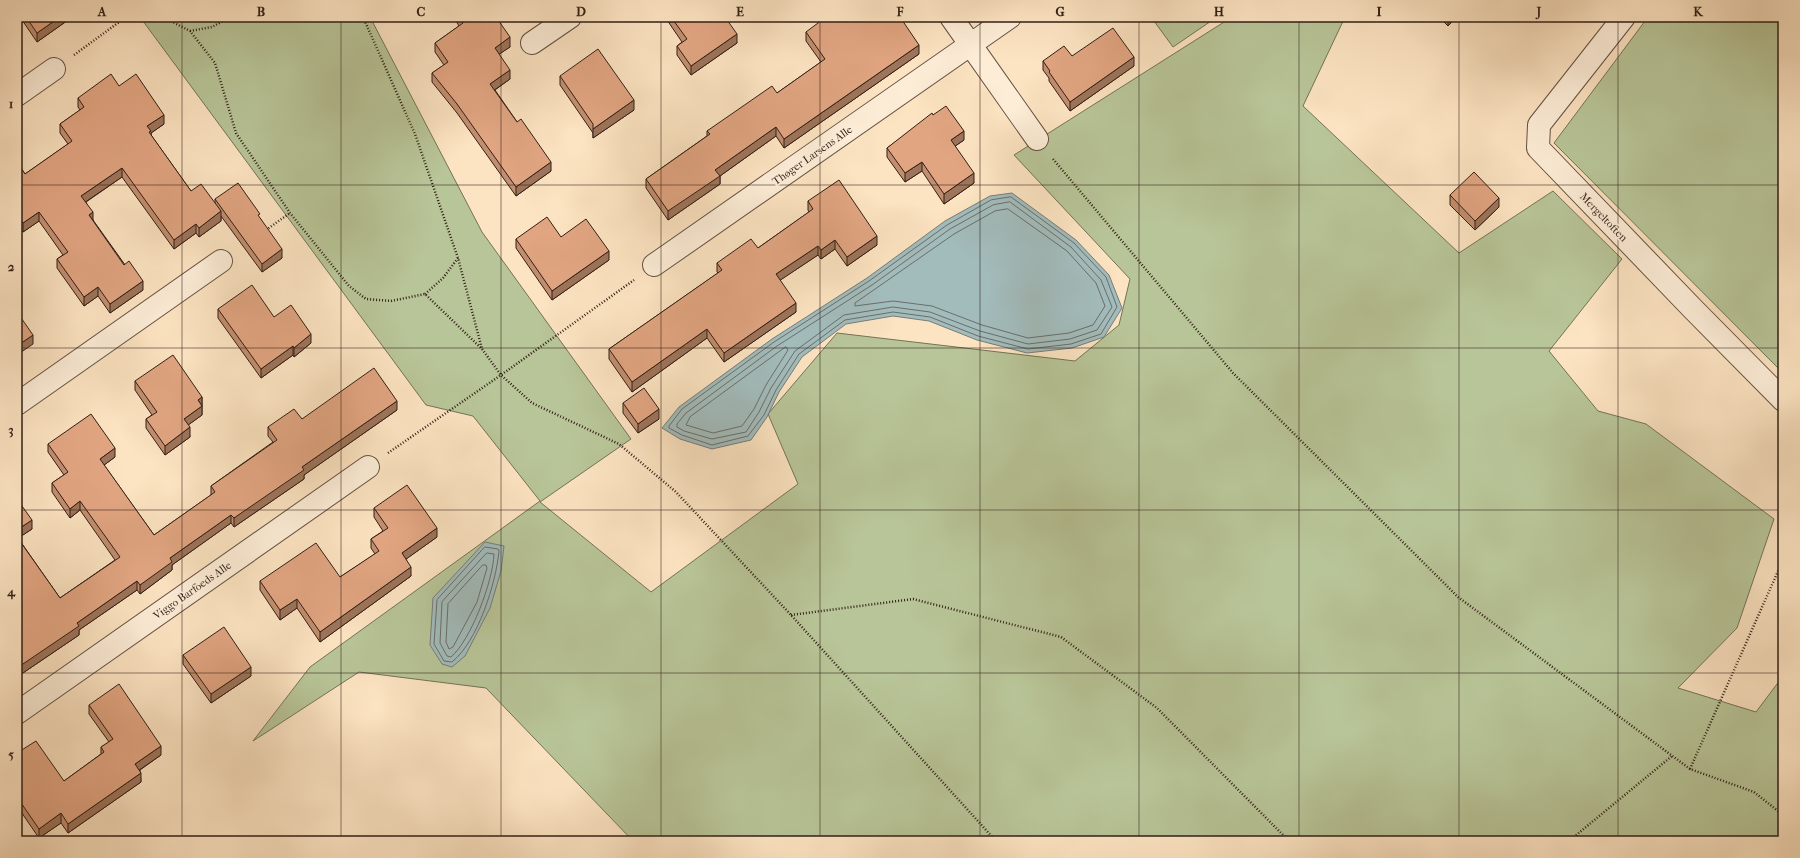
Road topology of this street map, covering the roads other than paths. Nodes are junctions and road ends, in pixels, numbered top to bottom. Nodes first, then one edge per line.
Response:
1 (570, 17) edge
2 (951, 17) edge
3 (1010, 17) edge
4 (1624, 17) edge
5 (532, 43) dead end
6 (970, 44) junction
7 (54, 69) road end
8 (17, 95) edge
9 (1037, 139) road end
10 (221, 261) dead end
11 (654, 266) road end
12 (1783, 400) edge
13 (17, 404) edge
14 (368, 467) road end
15 (17, 713) edge

1 - 5 street
2 - 6 street
3 - 6 street, Thøger Larsens Alle
4 - 12 street, Mergeltoften
6 - 9 street
6 - 11 street, Thøger Larsens Alle
7 - 8 street
10 - 13 street
14 - 15 street, Viggo Barfoeds Alle

